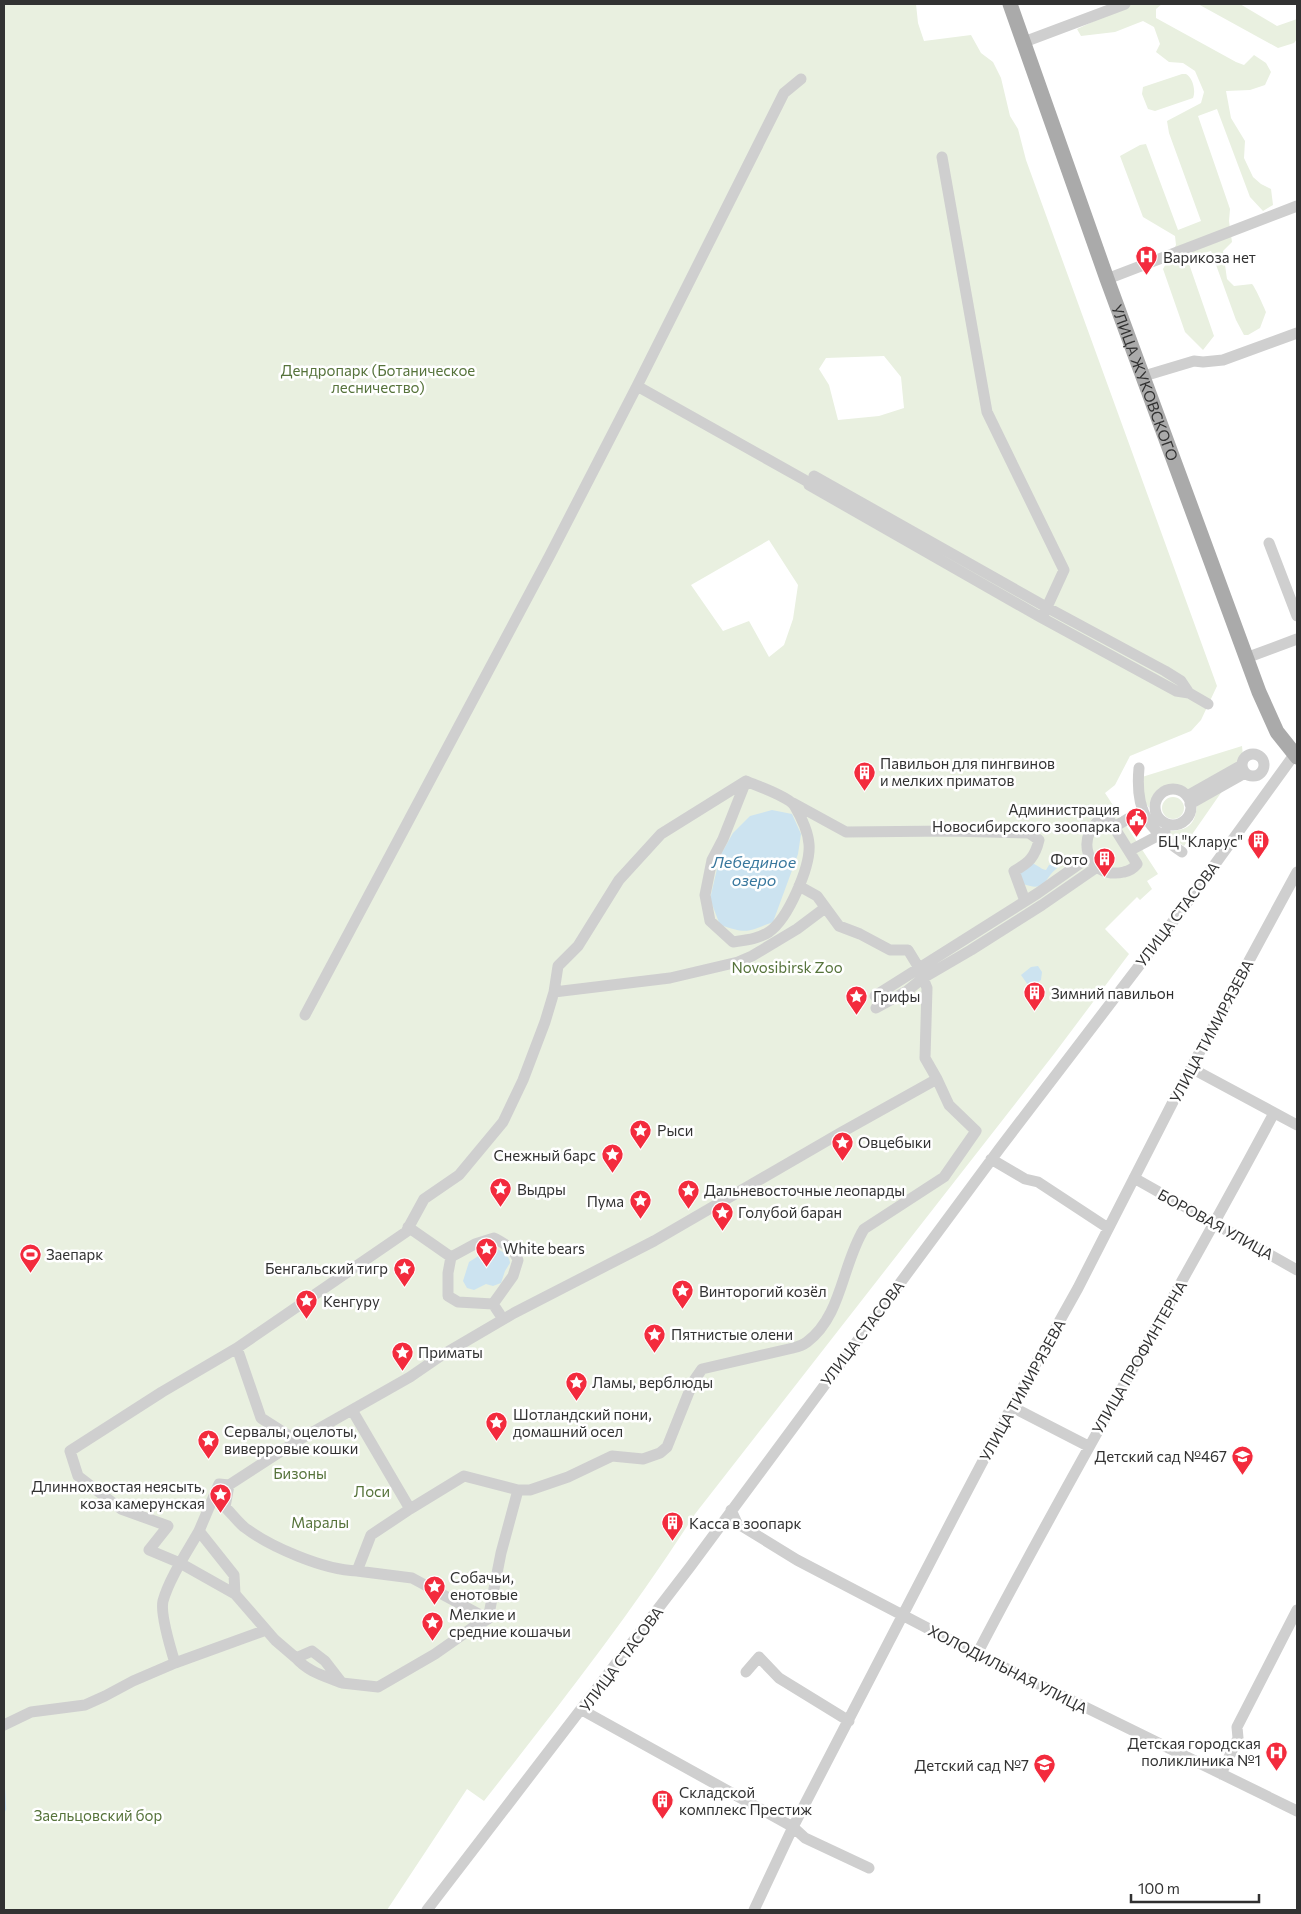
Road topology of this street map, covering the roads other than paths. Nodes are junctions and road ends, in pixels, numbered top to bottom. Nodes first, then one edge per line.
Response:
1 (1010, 4) edge
2 (1125, 4) edge
3 (1024, 42) junction
4 (801, 79) dead end
5 (942, 157) dead end
6 (1297, 206) edge
7 (1106, 279) junction
8 (1297, 333) edge
9 (1144, 376) junction
10 (637, 386) junction
11 (1269, 543) dead end
12 (1045, 613) junction
13 (1297, 616) edge
14 (1297, 639) edge
15 (1246, 658) junction
16 (1208, 704) dead end
17 (1251, 741) dead end
18 (1252, 754) junction
19 (1296, 756) edge
20 (1139, 768) dead end
21 (1243, 769) junction
22 (746, 781) junction
23 (1188, 800) junction
24 (793, 803) junction
25 (1138, 813) junction
26 (1153, 820) junction
27 (1116, 825) junction
28 (1158, 835) junction
29 (1132, 849) junction
30 (1182, 852) dead end
31 (1089, 856) junction
32 (1097, 867) junction
33 (1297, 872) edge
34 (799, 886) junction
35 (1025, 901) junction
36 (826, 908) junction
37 (733, 942) junction
38 (738, 962) junction
39 (921, 973) junction
40 (554, 992) junction
41 (875, 1002) dead end
42 (304, 1015) dead end
43 (1191, 1068) junction
44 (937, 1079) junction
45 (1274, 1113) junction
46 (1297, 1125) edge
47 (991, 1160) junction
48 (1134, 1178) junction
49 (1215, 1224) junction
50 (408, 1227) junction
51 (1108, 1228) junction
52 (451, 1257) junction
53 (1297, 1270) edge
54 (493, 1304) junction
55 (503, 1320) junction
56 (237, 1348) junction
57 (1012, 1407) junction
58 (352, 1410) junction
59 (297, 1441) junction
60 (1088, 1446) junction
61 (229, 1485) junction
62 (518, 1490) junction
63 (410, 1509) junction
64 (731, 1510) junction
65 (199, 1531) junction
66 (180, 1563) junction
67 (357, 1570) junction
68 (235, 1594) junction
69 (1297, 1610) edge
70 (903, 1616) junction
71 (488, 1619) junction
72 (266, 1630) junction
73 (977, 1654) junction
74 (296, 1658) junction
75 (175, 1663) junction
76 (746, 1672) dead end
77 (342, 1683) junction
78 (582, 1710) junction
79 (848, 1721) junction
80 (5, 1725) edge
81 (1221, 1774) junction
82 (1297, 1811) edge
83 (793, 1827) junction
84 (869, 1868) dead end
85 (427, 1910) edge
86 (754, 1910) edge

1 - 3 main road, УЛИЦА ЖУКОВСКОГО
2 - 3 street
3 - 7 main road, УЛИЦА ЖУКОВСКОГО
4 - 10 street
5 - 12 street
6 - 7 street
7 - 9 main road, УЛИЦА ЖУКОВСКОГО
8 - 9 street
9 - 15 main road, УЛИЦА ЖУКОВСКОГО
10 - 12 street
10 - 42 street
11 - 13 street
12 - 16 street
14 - 15 street
15 - 19 main road, УЛИЦА ЖУКОВСКОГО
17 - 18 street
18 - 21 street
18 - 21 street
19 - 47 street, УЛИЦА СТАСОВА
20 - 25 street
21 - 23 street
22 - 24 street
22 - 37 street
22 - 40 street
23 - 26 street
23 - 26 street
24 - 34 street
24 - 35 street
25 - 26 street
25 - 27 street
26 - 28 street
27 - 29 street
27 - 31 street
28 - 29 street
28 - 30 street
29 - 32 street
31 - 32 street
31 - 35 street
32 - 39 street
33 - 43 street, УЛИЦА ТИМИРЯЗЕВА
34 - 36 street
34 - 37 street
35 - 39 street
36 - 38 street
36 - 39 street
37 - 38 street
38 - 40 street
39 - 41 street
39 - 44 street
40 - 50 street
43 - 45 street
43 - 48 street, УЛИЦА ТИМИРЯЗЕВА
44 - 55 street
44 - 62 street
45 - 46 street
45 - 49 street, УЛИЦА ПРОФИНТЕРНА
47 - 51 street
47 - 64 street, УЛИЦА СТАСОВА
48 - 49 street, БОРОВАЯ УЛИЦА
48 - 51 street, УЛИЦА ТИМИРЯЗЕВА
49 - 53 street, БОРОВАЯ УЛИЦА
49 - 60 street, УЛИЦА ПРОФИНТЕРНА
50 - 52 street
50 - 56 street
51 - 57 street, УЛИЦА ТИМИРЯЗЕВА
52 - 54 street
52 - 54 street
54 - 55 street
55 - 58 street
56 - 59 street
56 - 66 street
57 - 60 street
57 - 70 street, УЛИЦА ТИМИРЯЗЕВА
58 - 59 street
58 - 63 street
59 - 61 street
60 - 73 street, УЛИЦА ПРОФИНТЕРНА
61 - 65 street
61 - 67 street
62 - 63 street
62 - 71 street
63 - 67 street
64 - 70 street, ХОЛОДИЛЬНАЯ УЛИЦА
64 - 78 street, УЛИЦА СТАСОВА
65 - 66 street
65 - 68 street
66 - 68 street
66 - 75 street
67 - 71 street
68 - 72 street
69 - 81 street
70 - 73 street, ХОЛОДИЛЬНАЯ УЛИЦА
70 - 79 street, УЛИЦА ТИМИРЯЗЕВА
71 - 77 street
72 - 74 street
72 - 75 street
73 - 81 street, ХОЛОДИЛЬНАЯ УЛИЦА
74 - 77 street
74 - 77 street
75 - 80 street
76 - 79 street
78 - 83 street
78 - 85 street, УЛИЦА СТАСОВА
79 - 83 street, УЛИЦА ТИМИРЯЗЕВА
81 - 82 street, ХОЛОДИЛЬНАЯ УЛИЦА
83 - 84 street
83 - 86 street, УЛИЦА ТИМИРЯЗЕВА

